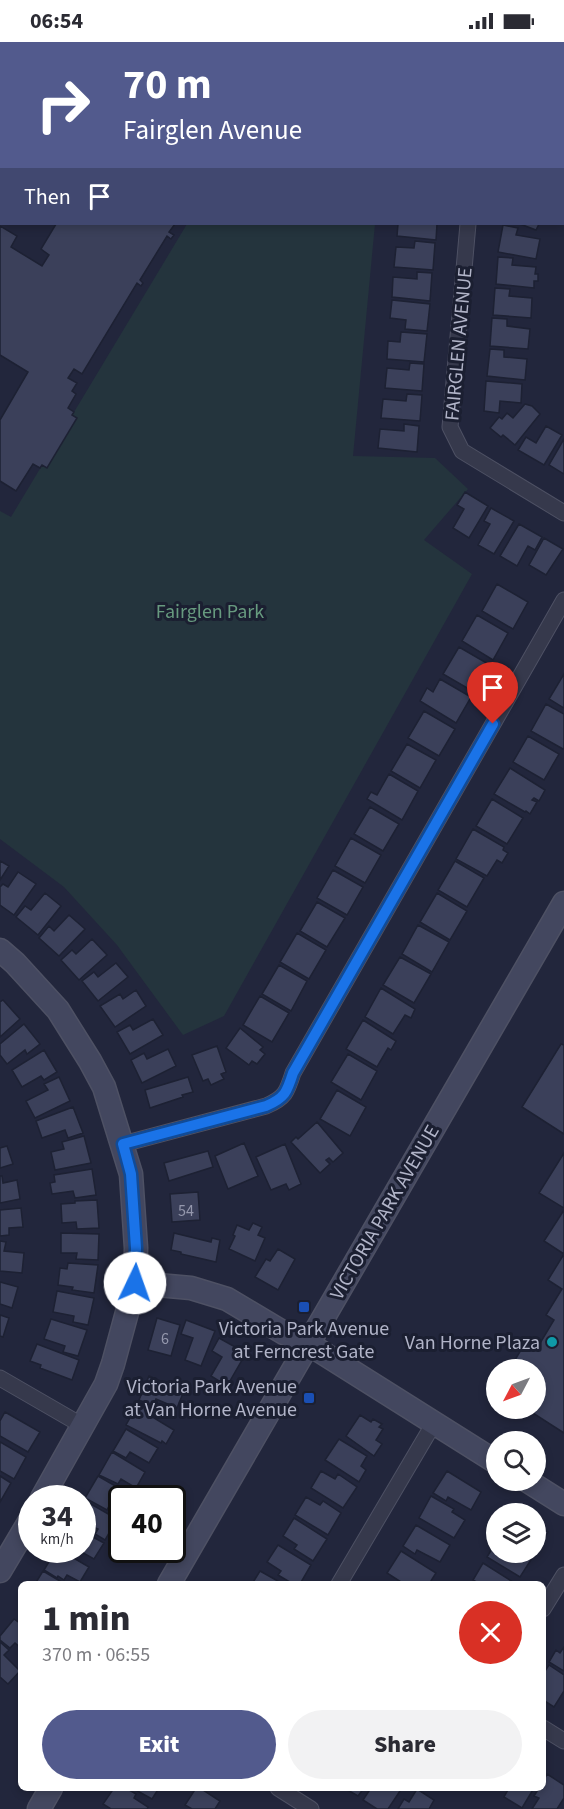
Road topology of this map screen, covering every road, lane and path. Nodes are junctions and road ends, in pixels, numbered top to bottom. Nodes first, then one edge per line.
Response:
1 (468, 225) edge
2 (564, 513) edge
3 (564, 600) edge
4 (564, 903) edge
5 (0, 950) edge
6 (123, 1144) junction
7 (135, 1283) junction
8 (307, 1343) junction
9 (0, 1378) edge
10 (434, 1423) junction
11 (83, 1426) junction
12 (486, 1456) edge
13 (49, 1485) edge
14 (543, 1491) edge
15 (564, 1504) edge
16 (18, 1541) edge
17 (0, 1571) edge
18 (564, 1575) edge
19 (171, 1581) edge
20 (341, 1581) edge
21 (546, 1604) edge
22 (546, 1730) edge
23 (564, 1741) edge
24 (49, 1791) edge
25 (283, 1791) edge
26 (39, 1809) edge
27 (311, 1809) edge

1 - 2 street, FAIRGLEN AVENUE
3 - 6 street
4 - 8 street, VICTORIA PARK AVENUE
5 - 6 street
6 - 7 street
7 - 8 street
7 - 11 street
8 - 10 street
8 - 19 street, VICTORIA PARK AVENUE
9 - 11 street
10 - 12 street
10 - 20 street
11 - 13 street
14 - 15 street
16 - 17 street
18 - 21 street
22 - 23 street
24 - 26 street
25 - 27 street

